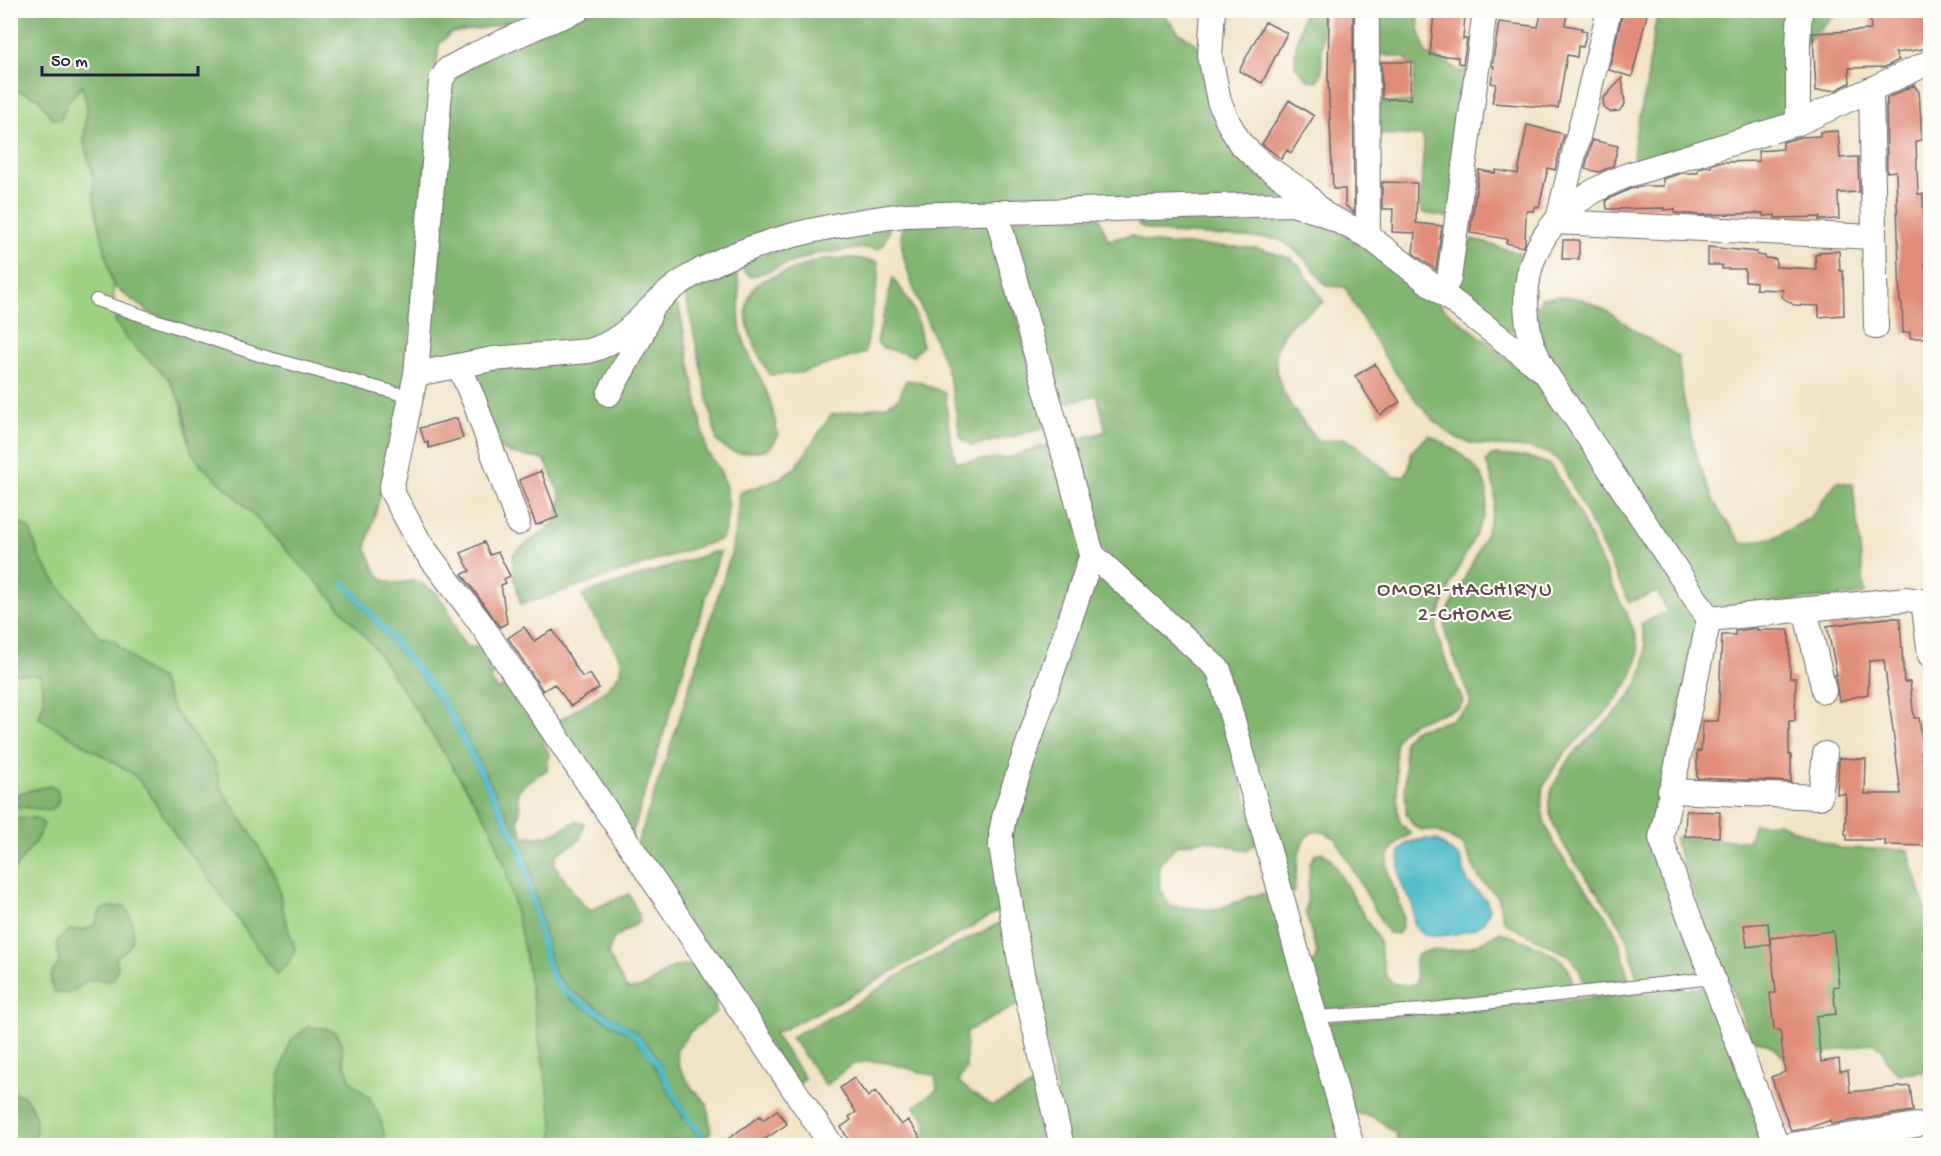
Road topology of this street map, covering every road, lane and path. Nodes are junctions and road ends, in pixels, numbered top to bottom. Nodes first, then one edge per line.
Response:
1 (578, 10) edge
2 (1213, 10) edge
3 (1367, 10) edge
4 (1485, 10) edge
5 (1610, 10) edge
6 (1800, 10) edge
7 (1930, 62) edge
8 (1871, 89) junction
9 (1798, 123) junction
10 (996, 212) junction
11 (1322, 213) junction
12 (1557, 219) junction
13 (1368, 236) junction
14 (1874, 237) junction
15 (1441, 292) junction
16 (96, 300) dead end
17 (652, 308) junction
18 (1876, 327) dead end
19 (459, 366) junction
20 (1545, 372) junction
21 (413, 386) junction
22 (609, 394) dead end
23 (518, 523) dead end
24 (1092, 554) junction
25 (1927, 602) edge
26 (1805, 609) junction
27 (1709, 619) junction
28 (1930, 655) edge
29 (1824, 691) dead end
30 (1825, 754) dead end
31 (1670, 791) junction
32 (1713, 978) junction
33 (1314, 1017) junction
34 (1916, 1125) dead end
35 (832, 1146) edge
36 (1062, 1146) edge
37 (1352, 1146) edge
38 (1777, 1146) edge
39 (1785, 1146) edge

1 - 21 street
2 - 11 street
3 - 13 street
4 - 15 street
5 - 12 street
6 - 9 street
7 - 8 street
8 - 9 street
8 - 14 street
9 - 12 street
10 - 11 street
10 - 17 street
10 - 24 street
11 - 13 street
12 - 14 street
12 - 20 street
13 - 15 street
14 - 18 street
15 - 20 street
16 - 21 lane
17 - 19 street
17 - 22 street
19 - 21 street
19 - 23 street
20 - 27 street
21 - 35 street
24 - 33 street
24 - 36 street
25 - 26 street
25 - 28 street
26 - 27 street
26 - 29 street
27 - 31 street
30 - 31 street
31 - 32 street
32 - 33 lane
32 - 38 street
33 - 37 street
34 - 39 street

